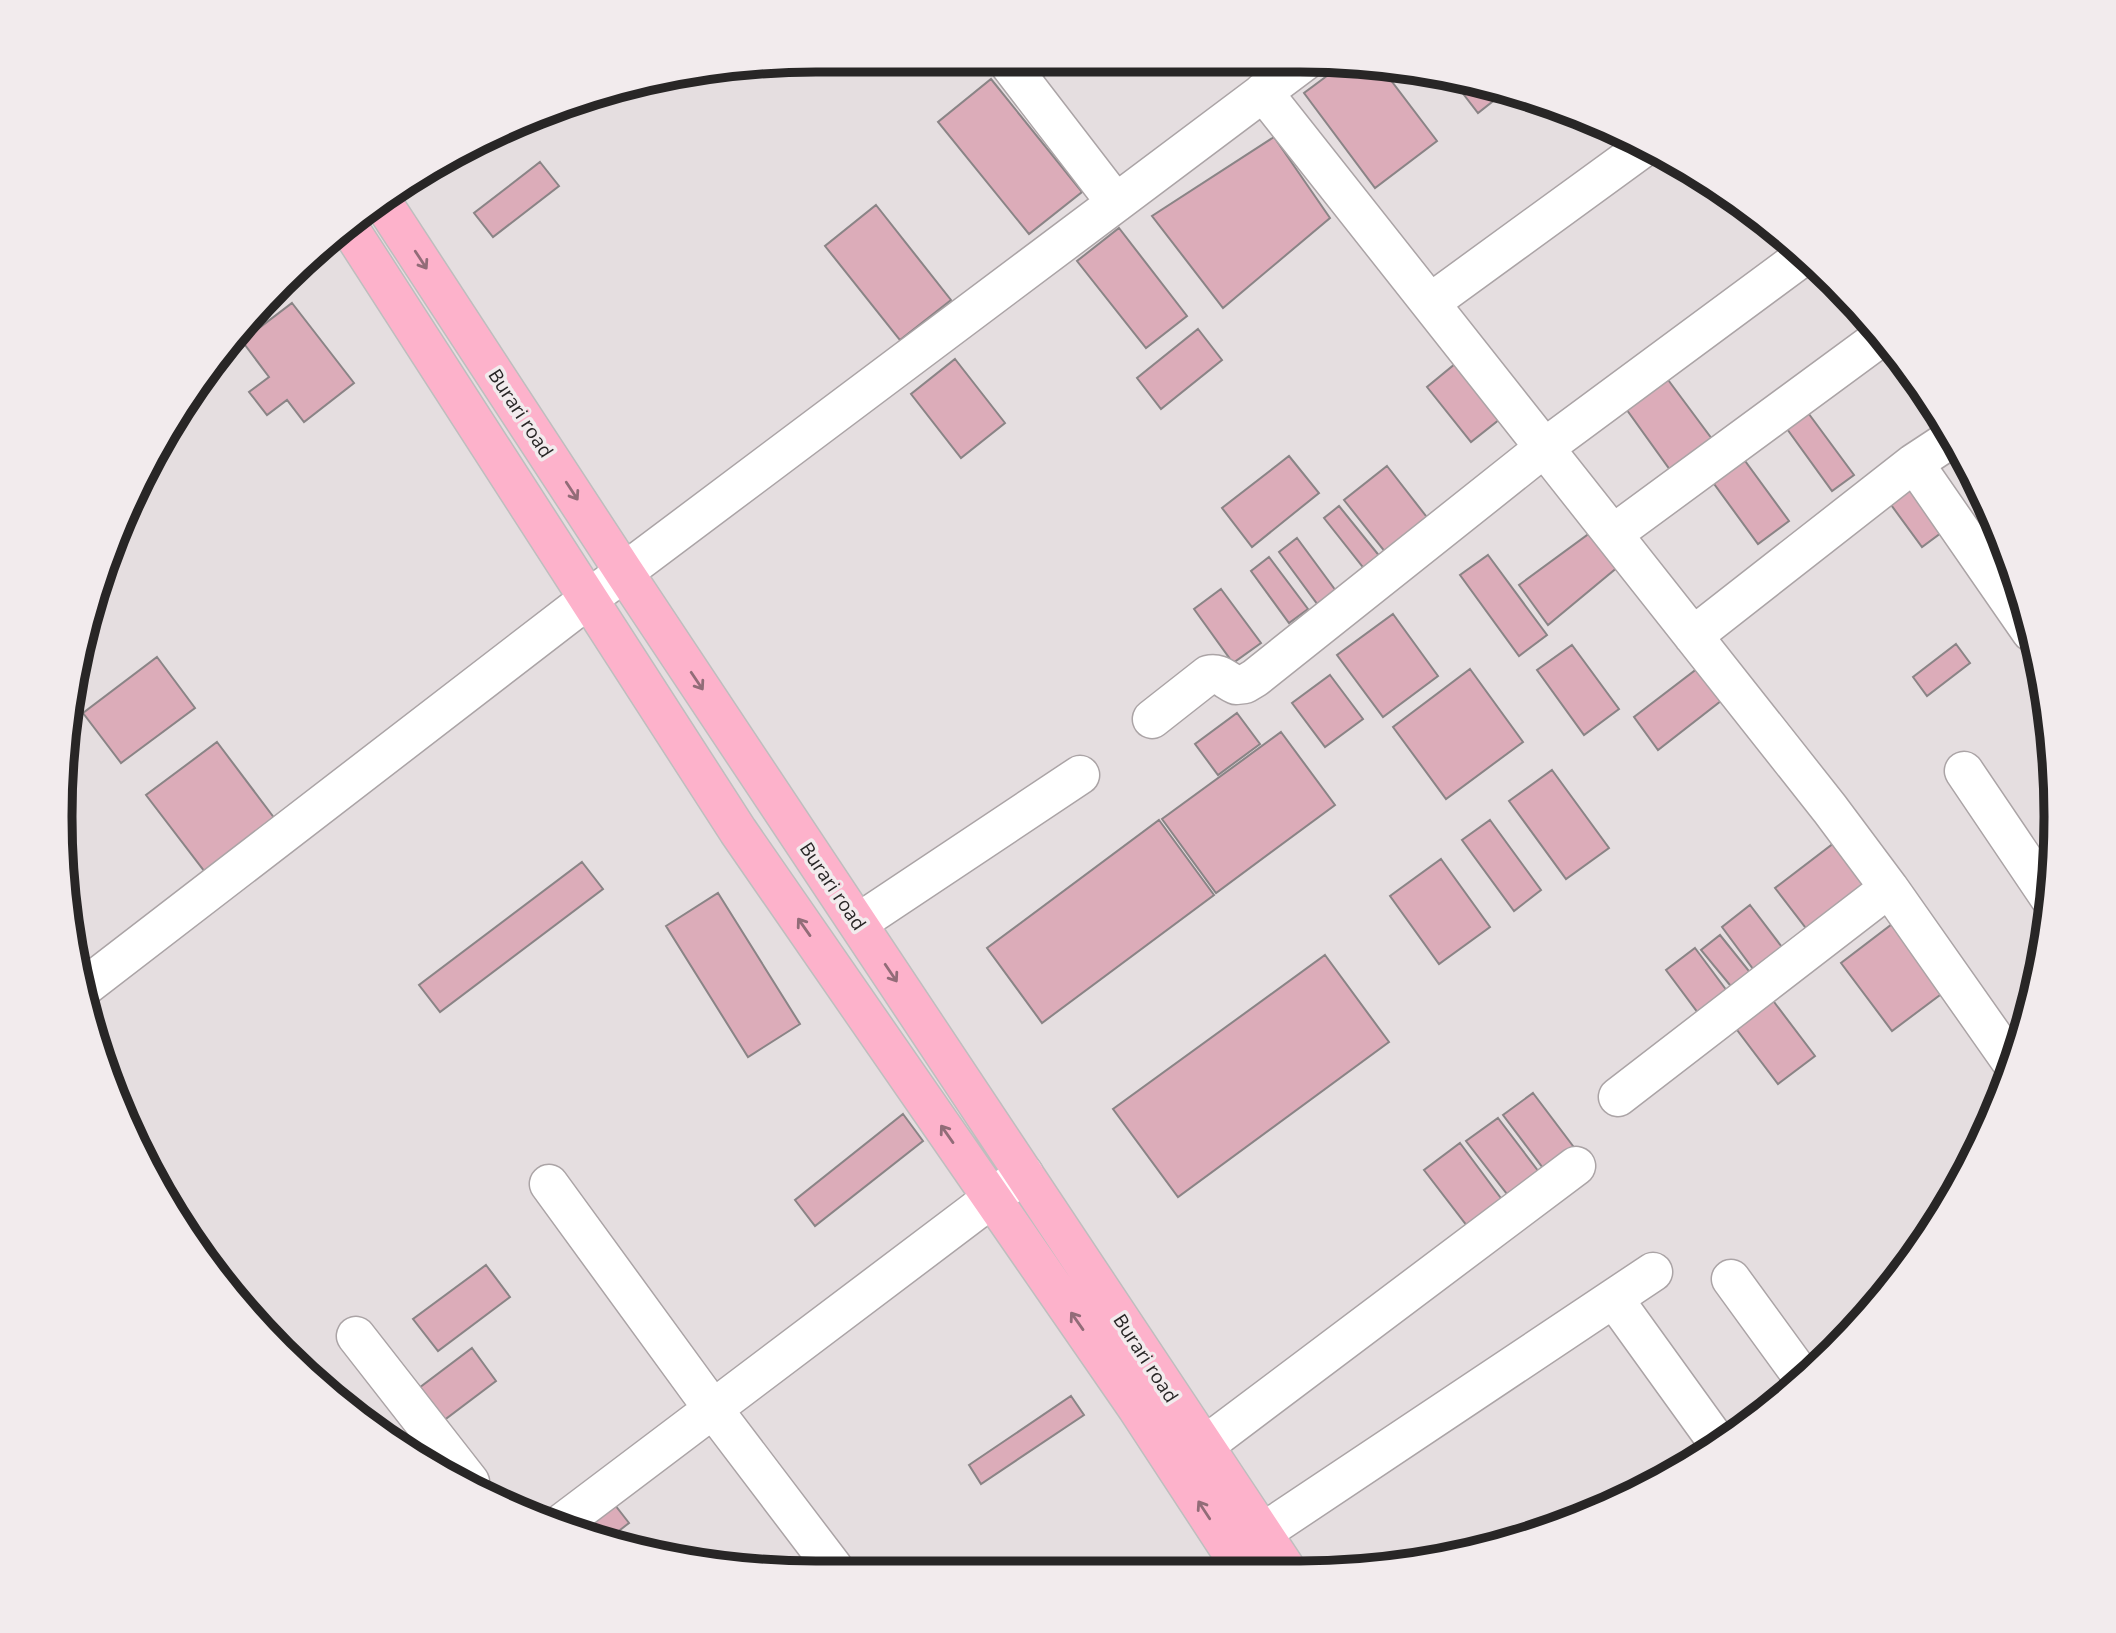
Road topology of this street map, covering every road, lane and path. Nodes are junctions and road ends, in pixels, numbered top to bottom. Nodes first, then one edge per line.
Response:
1 (1015, 72) edge
2 (1290, 72) edge
3 (1263, 92) junction
4 (1636, 153) edge
5 (1116, 203) junction
6 (387, 209) edge
7 (353, 234) edge
8 (1796, 262) edge
9 (1430, 303) junction
10 (1873, 343) edge
11 (1944, 443) edge
12 (1544, 449) junction
13 (1914, 463) junction
14 (1613, 534) junction
15 (624, 572) junction
16 (587, 600) junction
17 (2014, 608) edge
18 (1693, 636) junction
19 (1152, 719) dead end
20 (1964, 771) dead end
21 (1080, 775) dead end
22 (2041, 885) edge
23 (1889, 888) junction
24 (858, 923) junction
25 (91, 982) edge
26 (2006, 1054) edge
27 (1618, 1097) dead end
28 (1576, 1166) dead end
29 (1024, 1174) junction
30 (550, 1184) dead end
31 (993, 1199) junction
32 (1653, 1272) dead end
33 (1731, 1279) dead end
34 (1614, 1299) junction
35 (356, 1336) dead end
36 (1797, 1370) edge
37 (713, 1409) junction
38 (1713, 1436) edge
39 (1204, 1446) junction
40 (460, 1470) edge
41 (568, 1519) edge
42 (1262, 1533) junction
43 (828, 1561) edge
44 (1237, 1561) edge
45 (1281, 1561) edge

1 - 5 street
2 - 3 street
3 - 5 street
3 - 9 street
4 - 9 street
5 - 15 street
6 -> 15 main road, Burari road
7 - 16 main road, Burari road
8 - 12 street
9 - 12 street
10 - 14 street
11 - 13 street
12 - 14 street
12 - 19 street
13 - 17 street
13 - 18 street
14 - 18 street
15 - 16 street
15 -> 24 main road, Burari road
16 - 25 street
31 -> 16 main road, Burari road
18 - 23 street
20 - 22 street
21 - 24 street
23 - 26 street
23 - 27 street
24 -> 29 main road, Burari road
28 - 39 street
29 - 31 street
29 - 39 main road, Burari road
30 - 37 street
31 - 37 street
44 -> 31 main road, Burari road
32 - 34 street
33 - 36 street
34 - 38 street
34 - 42 street
35 - 40 street
37 - 41 street
37 - 43 street
39 - 42 main road, Burari road
42 - 45 main road, Burari road

